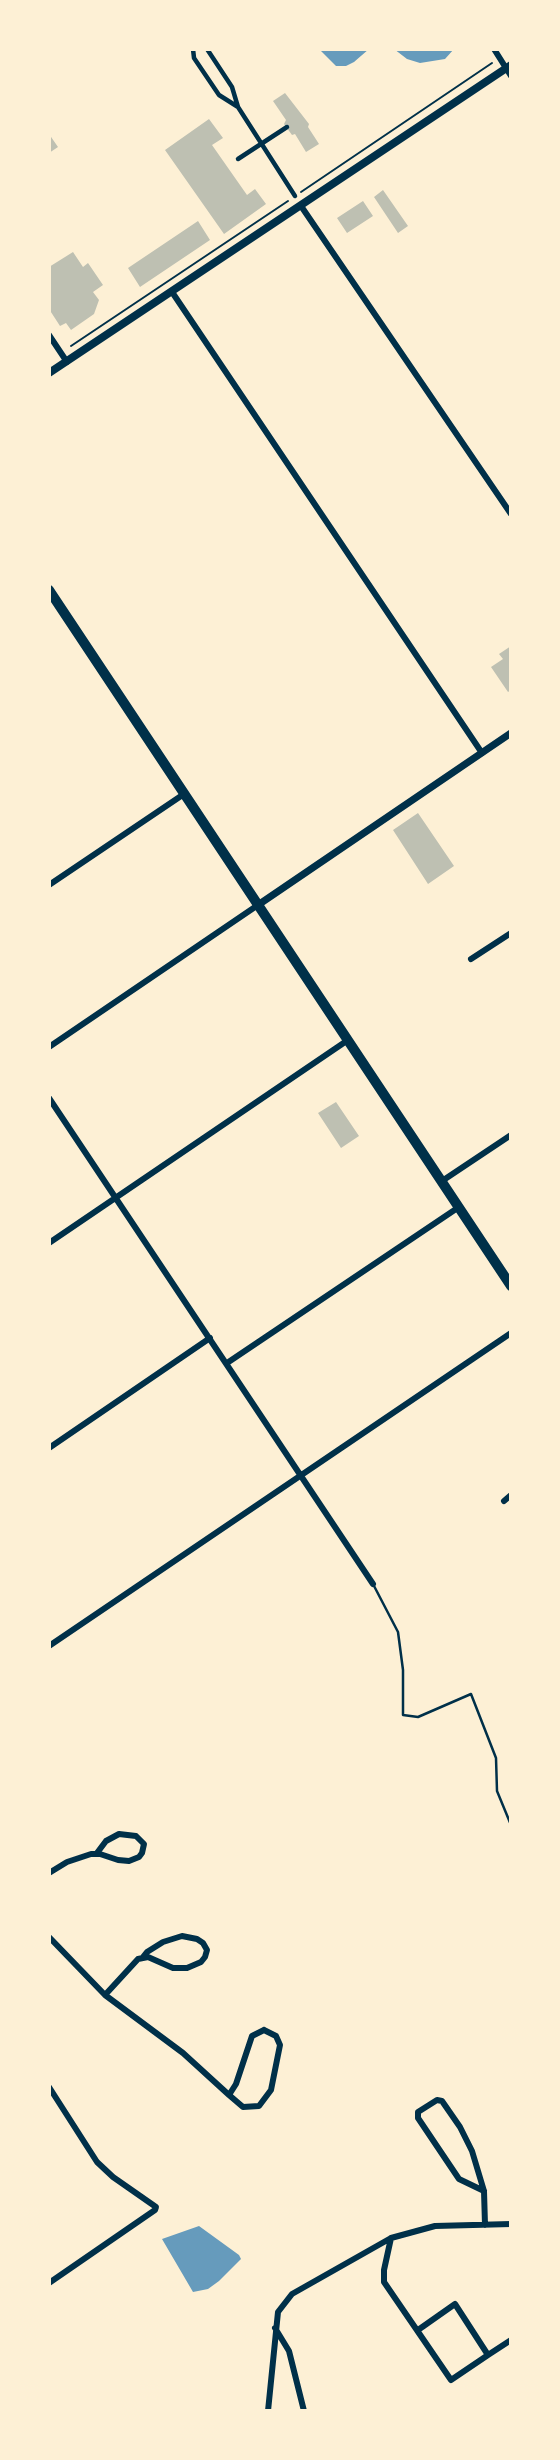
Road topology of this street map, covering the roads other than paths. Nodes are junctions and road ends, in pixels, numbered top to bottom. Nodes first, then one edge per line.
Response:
1 (193, 49) edge
2 (207, 49) edge
3 (494, 49) edge
4 (509, 70) edge
5 (238, 107) junction
6 (286, 127) dead end
7 (261, 144) junction
8 (238, 159) dead end
9 (295, 196) road end
10 (301, 206) junction
11 (172, 292) junction
12 (49, 335) edge
13 (67, 362) junction
14 (49, 373) edge
15 (511, 514) edge
16 (49, 590) edge
17 (511, 733) edge
18 (482, 752) junction
19 (184, 794) junction
20 (49, 885) edge
21 (258, 905) junction
22 (511, 933) edge
23 (471, 959) dead end
24 (348, 1041) junction
25 (49, 1047) edge
26 (49, 1098) edge
27 (511, 1135) edge
28 (442, 1181) junction
29 (116, 1198) junction
30 (459, 1207) junction
31 (49, 1243) edge
32 (511, 1286) edge
33 (511, 1333) edge
34 (210, 1338) junction
35 (227, 1363) junction
36 (49, 1448) edge
37 (301, 1475) junction
38 (511, 1495) edge
39 (504, 1501) dead end
40 (373, 1584) joint
41 (49, 1646) edge
42 (511, 1825) edge
43 (97, 1853) junction
44 (49, 1873) edge
45 (49, 1937) edge
46 (143, 1957) junction
47 (105, 1995) junction
48 (49, 2087) edge
49 (229, 2095) junction
50 (484, 2191) junction
51 (511, 2224) edge
52 (485, 2225) junction
53 (391, 2238) junction
54 (49, 2283) edge
55 (275, 2328) junction
56 (418, 2330) junction
57 (511, 2340) edge
58 (488, 2355) junction
59 (268, 2411) edge
60 (304, 2411) edge

1 - 5 street
2 - 5 street
3 - 4 street
4 - 10 main road
5 - 7 street
6 - 7 street
7 - 8 street
7 - 9 street
10 - 11 main road
10 - 15 street
11 - 13 main road
11 - 18 street
12 - 13 street
13 - 14 main road
16 - 19 highway
17 - 18 street
18 - 21 street
19 - 20 street
19 - 21 highway
21 - 24 highway
21 - 25 street
22 - 23 street
24 - 28 highway
24 - 29 street
26 - 29 street
27 - 28 street
28 - 30 highway
29 - 31 street
29 - 34 street
30 - 32 highway
30 - 35 street
33 - 37 street
34 - 35 street
34 - 36 street
35 - 37 street
37 - 40 street
37 - 41 street
38 - 39 street
40 - 42 lane
43 - 43 street
43 - 44 street
45 - 47 street
46 - 46 street
46 - 47 street
47 - 49 street
48 - 54 street
49 - 49 street
50 - 50 street
50 - 52 street
51 - 52 street
52 - 53 street
53 - 55 street
53 - 56 street
55 - 59 street
55 - 60 street
56 - 58 street
56 - 58 street
57 - 58 street

